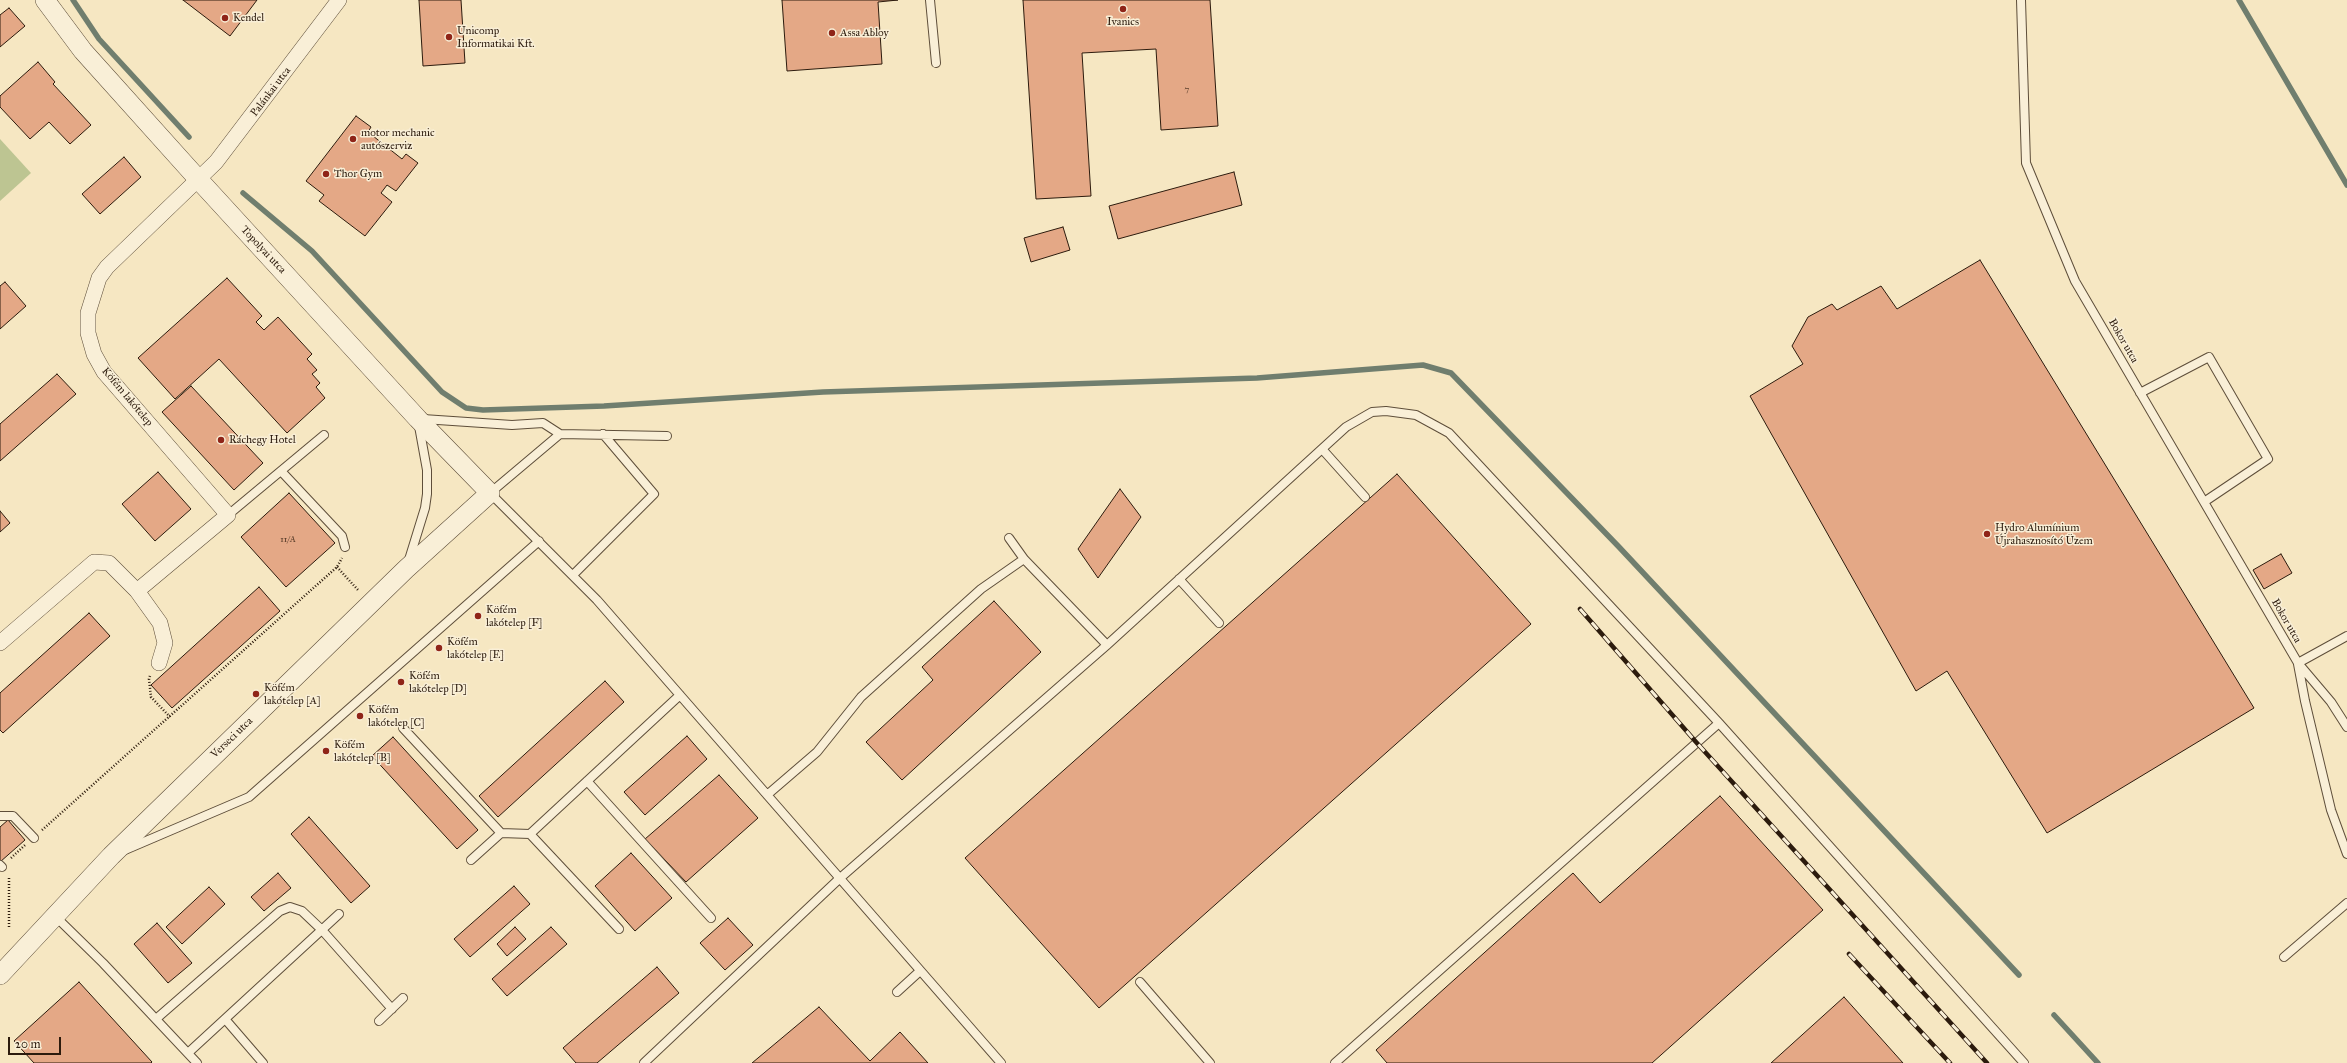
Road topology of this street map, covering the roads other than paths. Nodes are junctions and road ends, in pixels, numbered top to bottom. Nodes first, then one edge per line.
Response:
1 (45, 0) edge
2 (339, 0) edge
3 (930, 0) edge
4 (2021, 0) edge
5 (936, 62) dead end
6 (198, 179) junction
7 (2140, 393) junction
8 (418, 419) junction
9 (560, 434) junction
10 (602, 434) junction
11 (324, 435) dead end
12 (667, 436) dead end
13 (1322, 449) junction
14 (281, 471) junction
15 (490, 493) junction
16 (1365, 497) dead end
17 (2204, 502) junction
18 (228, 515) junction
19 (1009, 538) dead end
20 (539, 541) junction
21 (345, 547) road end
22 (1024, 559) junction
23 (406, 569) junction
24 (573, 575) junction
25 (1179, 579) junction
26 (137, 591) junction
27 (1219, 623) dead end
28 (2346, 640) edge
29 (0, 643) edge
30 (1107, 645) junction
31 (159, 663) road end
32 (2298, 664) junction
33 (680, 695) junction
34 (1719, 723) junction
35 (2347, 727) edge
36 (403, 728) dead end
37 (587, 781) junction
38 (767, 795) junction
39 (0, 816) edge
40 (501, 833) junction
41 (530, 834) junction
42 (34, 838) road end
43 (2347, 854) edge
44 (111, 856) junction
45 (471, 860) dead end
46 (839, 879) junction
47 (2347, 903) edge
48 (338, 914) dead end
49 (55, 916) junction
50 (711, 918) dead end
51 (620, 929) dead end
52 (322, 930) junction
53 (2284, 957) dead end
54 (920, 971) junction
55 (0, 975) edge
56 (1140, 982) dead end
57 (897, 992) dead end
58 (403, 998) dead end
59 (392, 1009) junction
60 (156, 1019) junction
61 (225, 1019) junction
62 (379, 1021) dead end
63 (188, 1053) junction
64 (197, 1063) edge
65 (263, 1063) edge
66 (644, 1063) edge
67 (1001, 1063) edge
68 (1210, 1063) edge
69 (1335, 1063) edge
70 (2024, 1063) edge

1 - 6 street, Topolyai utca
2 - 6 street, Palánkai utca
3 - 5 lane
4 - 7 lane, Bokor utca
6 - 8 street, Topolyai utca
6 - 18 street, Köfém lakótelep
7 - 17 lane, Bokor utca
7 - 17 lane
8 - 9 lane
8 - 15 street, Topolyai utca
8 - 23 lane
9 - 10 lane
9 - 15 lane
10 - 12 lane
10 - 24 lane
11 - 14 lane
13 - 16 lane
13 - 25 lane
13 - 34 lane
14 - 18 lane
14 - 21 lane
15 - 20 lane
15 - 23 street, Verseci utca
17 - 32 lane, Bokor utca
18 - 26 street
19 - 22 lane
20 - 24 lane
20 - 44 lane
22 - 30 lane
22 - 38 lane
23 - 44 street, Verseci utca
24 - 33 lane
25 - 27 lane
25 - 30 lane
26 - 29 street
26 - 31 street
28 - 32 lane
30 - 46 lane
32 - 35 lane
32 - 43 lane
33 - 37 lane
33 - 38 lane
34 - 69 lane
34 - 70 lane
36 - 40 lane
37 - 41 lane
37 - 50 lane
38 - 46 lane
39 - 42 lane
40 - 41 lane
40 - 45 lane
41 - 51 lane
44 - 49 street, Verseci utca
46 - 54 lane
46 - 66 lane
47 - 53 lane
48 - 52 lane
49 - 55 street, Verseci utca
49 - 60 lane
52 - 59 lane
52 - 60 lane
52 - 61 lane
54 - 57 lane
54 - 67 lane
56 - 68 lane
58 - 59 lane
59 - 62 lane
60 - 63 lane
61 - 63 lane
61 - 65 lane
63 - 64 lane

